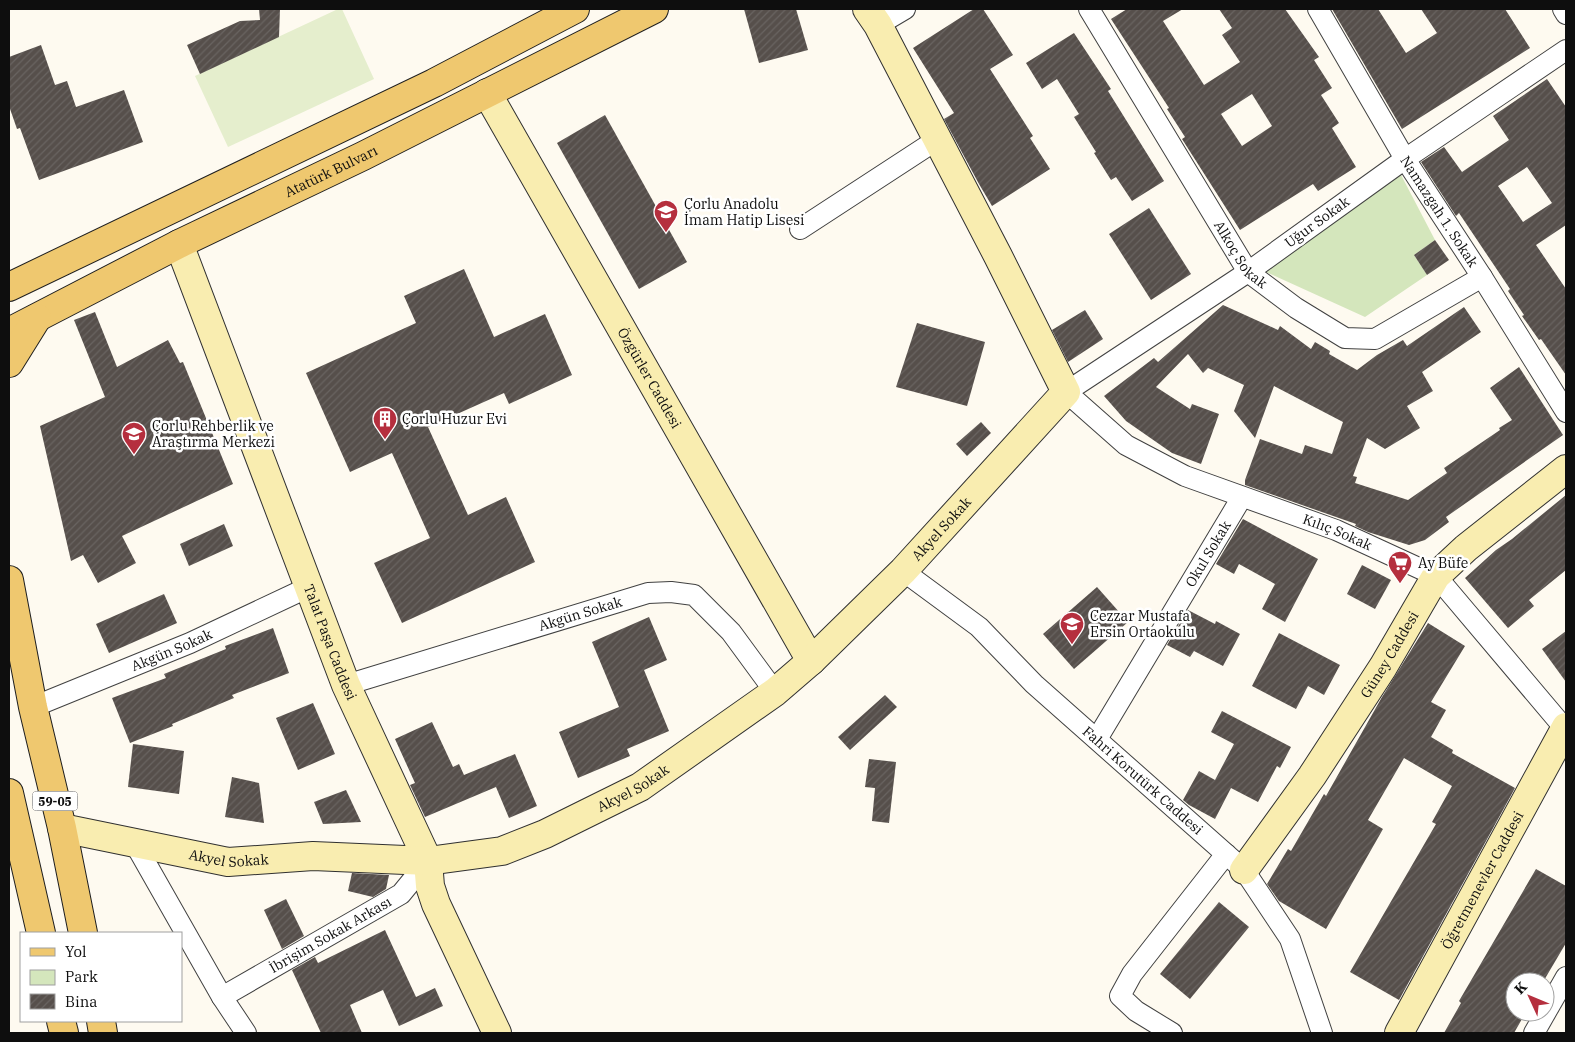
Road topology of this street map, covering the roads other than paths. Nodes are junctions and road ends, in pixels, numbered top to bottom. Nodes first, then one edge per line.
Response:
1 (575, 9) edge
2 (654, 9) edge
3 (905, 9) edge
4 (1088, 9) edge
5 (1318, 9) edge
6 (1563, 9) edge
7 (874, 14) edge
8 (1566, 14) edge
9 (1566, 50) edge
10 (487, 93) junction
11 (938, 140) junction
12 (1405, 159) junction
13 (800, 229) dead end
14 (179, 244) junction
15 (1248, 272) junction
16 (1482, 276) junction
17 (9, 287) edge
18 (37, 318) junction
19 (9, 332) edge
20 (9, 363) edge
21 (1066, 392) junction
22 (1566, 412) edge
23 (1566, 469) edge
24 (1242, 497) junction
25 (903, 571) junction
26 (1436, 576) junction
27 (9, 580) edge
28 (309, 587) junction
29 (811, 661) junction
30 (346, 685) junction
31 (775, 692) junction
32 (33, 707) junction
33 (1565, 728) edge
34 (1097, 740) junction
35 (10, 801) edge
36 (62, 828) junction
37 (135, 844) junction
38 (428, 861) junction
39 (1235, 862) junction
40 (41, 932) edge
41 (83, 932) edge
42 (1566, 978) edge
43 (222, 997) junction
44 (246, 1033) edge
45 (497, 1033) edge
46 (1172, 1033) edge
47 (1322, 1033) edge
48 (1399, 1033) edge
49 (1534, 1033) edge

1 - 17 main road
2 - 10 main road, Atatürk Bulvarı
3 - 7 street
4 - 15 street, Alkoç Sokak
5 - 12 street, Namazgah 1. Sokak
6 - 8 street
7 - 11 street
9 - 12 street, Uğur Sokak
10 - 14 main road, Atatürk Bulvarı
10 - 29 street, Özgürler Caddesi
11 - 13 street
11 - 21 street
12 - 15 street, Uğur Sokak
12 - 16 street, Namazgah 1. Sokak
14 - 18 main road, Atatürk Bulvarı
14 - 28 street, Talat Paşa Caddesi
15 - 16 street, Alkoç Sokak
15 - 21 street, Uğur Sokak
16 - 22 street, Namazgah 1. Sokak
18 - 19 main road, Atatürk Bulvarı
18 - 20 main road
21 - 24 street, Kılıç Sokak
21 - 25 street, Akyel Sokak
23 - 26 street, Güney Caddesi
24 - 26 street, Kılıç Sokak
24 - 34 street, Okul Sokak
25 - 29 street, Akyel Sokak
25 - 34 street, Fahri Korutürk Caddesi
26 - 33 street, Kılıç Sokak
26 - 39 street, Güney Caddesi
27 - 32 main road, 59-05
28 - 30 street, Talat Paşa Caddesi
28 - 32 street, Akgün Sokak
29 - 31 street, Akyel Sokak
30 - 31 street, Akgün Sokak
30 - 38 street, Talat Paşa Caddesi
31 - 38 street, Akyel Sokak
32 - 36 main road, 59-05
33 - 48 street, Öğretmenevler Caddesi
34 - 39 street, Fahri Korutürk Caddesi
35 - 40 main road
36 - 37 street, Akyel Sokak
36 - 41 main road, 59-05
37 - 38 street, Akyel Sokak
37 - 43 street
38 - 43 street, İbrişim Sokak Arkası
38 - 45 street, Talat Paşa Caddesi
39 - 46 street
39 - 47 street, Fahri Korutürk Caddesi
42 - 49 street
43 - 44 street

